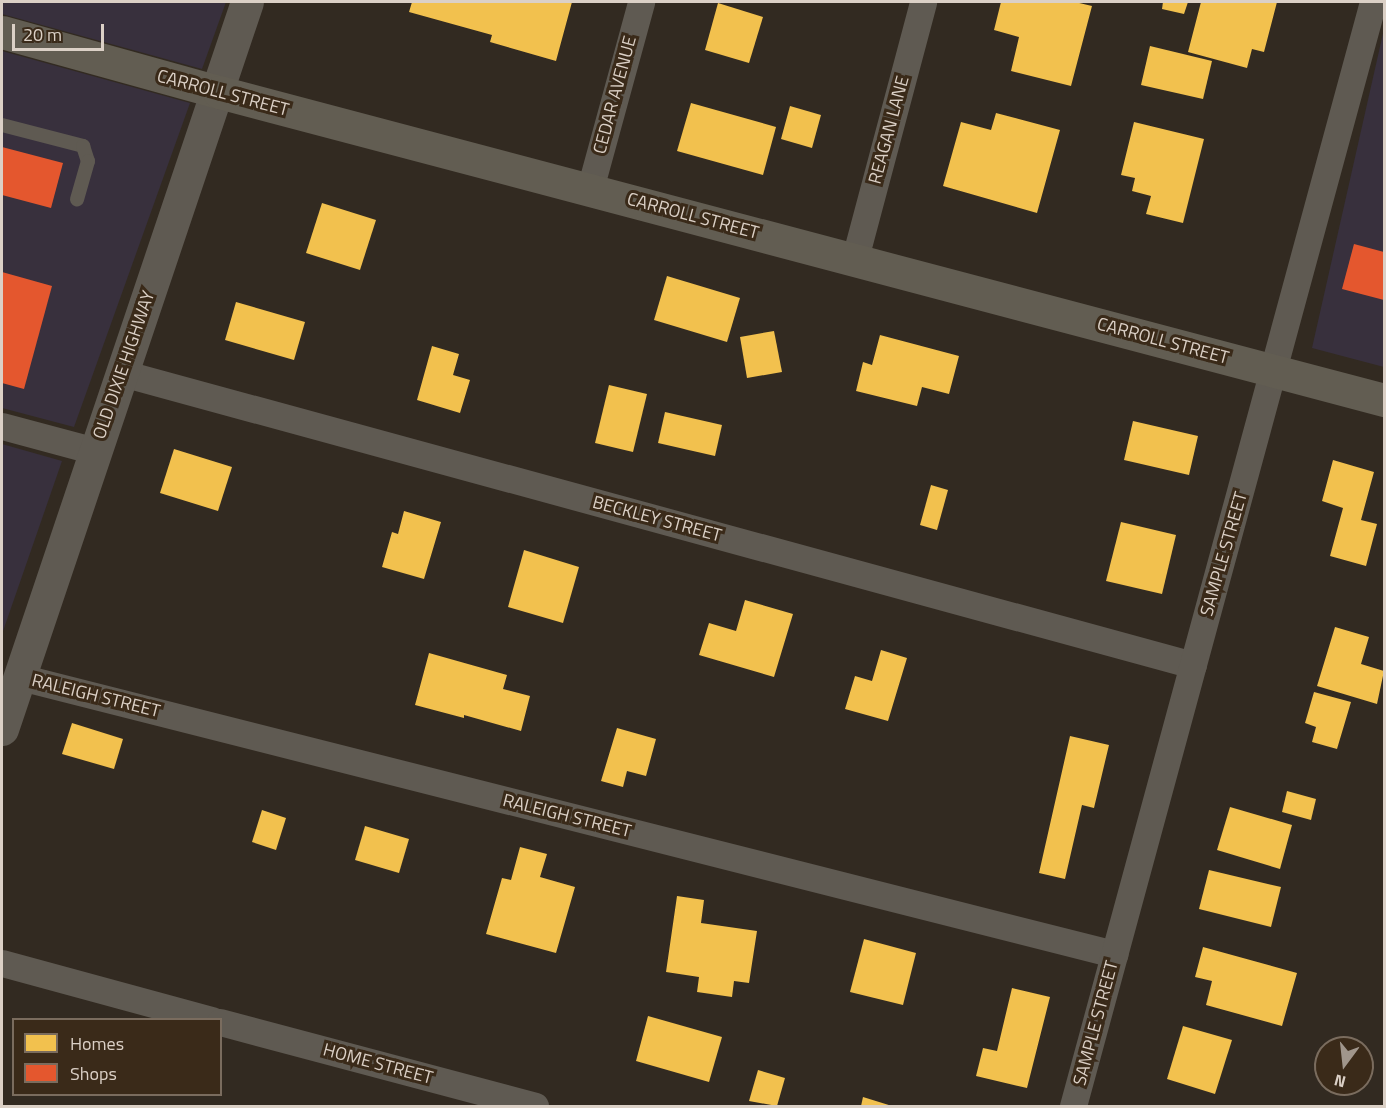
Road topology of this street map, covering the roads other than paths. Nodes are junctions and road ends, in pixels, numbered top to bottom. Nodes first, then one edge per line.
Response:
1 (247, 2) edge
2 (641, 2) edge
3 (923, 2) edge
4 (1373, 2) edge
5 (2, 32) edge
6 (219, 92) junction
7 (2, 125) edge
8 (590, 189) junction
9 (77, 199) dead end
10 (855, 258) junction
11 (1275, 371) junction
12 (122, 373) junction
13 (1384, 400) edge
14 (2, 426) edge
15 (95, 451) junction
16 (1193, 665) junction
17 (20, 677) junction
18 (2, 729) edge
19 (1114, 954) junction
20 (2, 963) edge
21 (205, 1018) edge
22 (222, 1023) edge
23 (536, 1107) edge
24 (1074, 1107) edge

1 - 6 street, OLD DIXIE HIGHWAY
2 - 8 street, CEDAR AVENUE
3 - 10 street, REAGAN LANE
4 - 11 street, SAMPLE STREET
5 - 6 main road, CARROLL STREET
6 - 8 main road, CARROLL STREET
6 - 12 street, OLD DIXIE HIGHWAY
7 - 9 lane
8 - 10 main road, CARROLL STREET
10 - 11 main road, CARROLL STREET
11 - 13 main road, CARROLL STREET
11 - 16 street, SAMPLE STREET
12 - 15 street, OLD DIXIE HIGHWAY
12 - 16 street, BECKLEY STREET
14 - 15 street
15 - 17 street, OLD DIXIE HIGHWAY
16 - 19 street, SAMPLE STREET
17 - 18 street, OLD DIXIE HIGHWAY
17 - 19 street, RALEIGH STREET
19 - 24 street, SAMPLE STREET
20 - 21 street
22 - 23 street, HOME STREET

